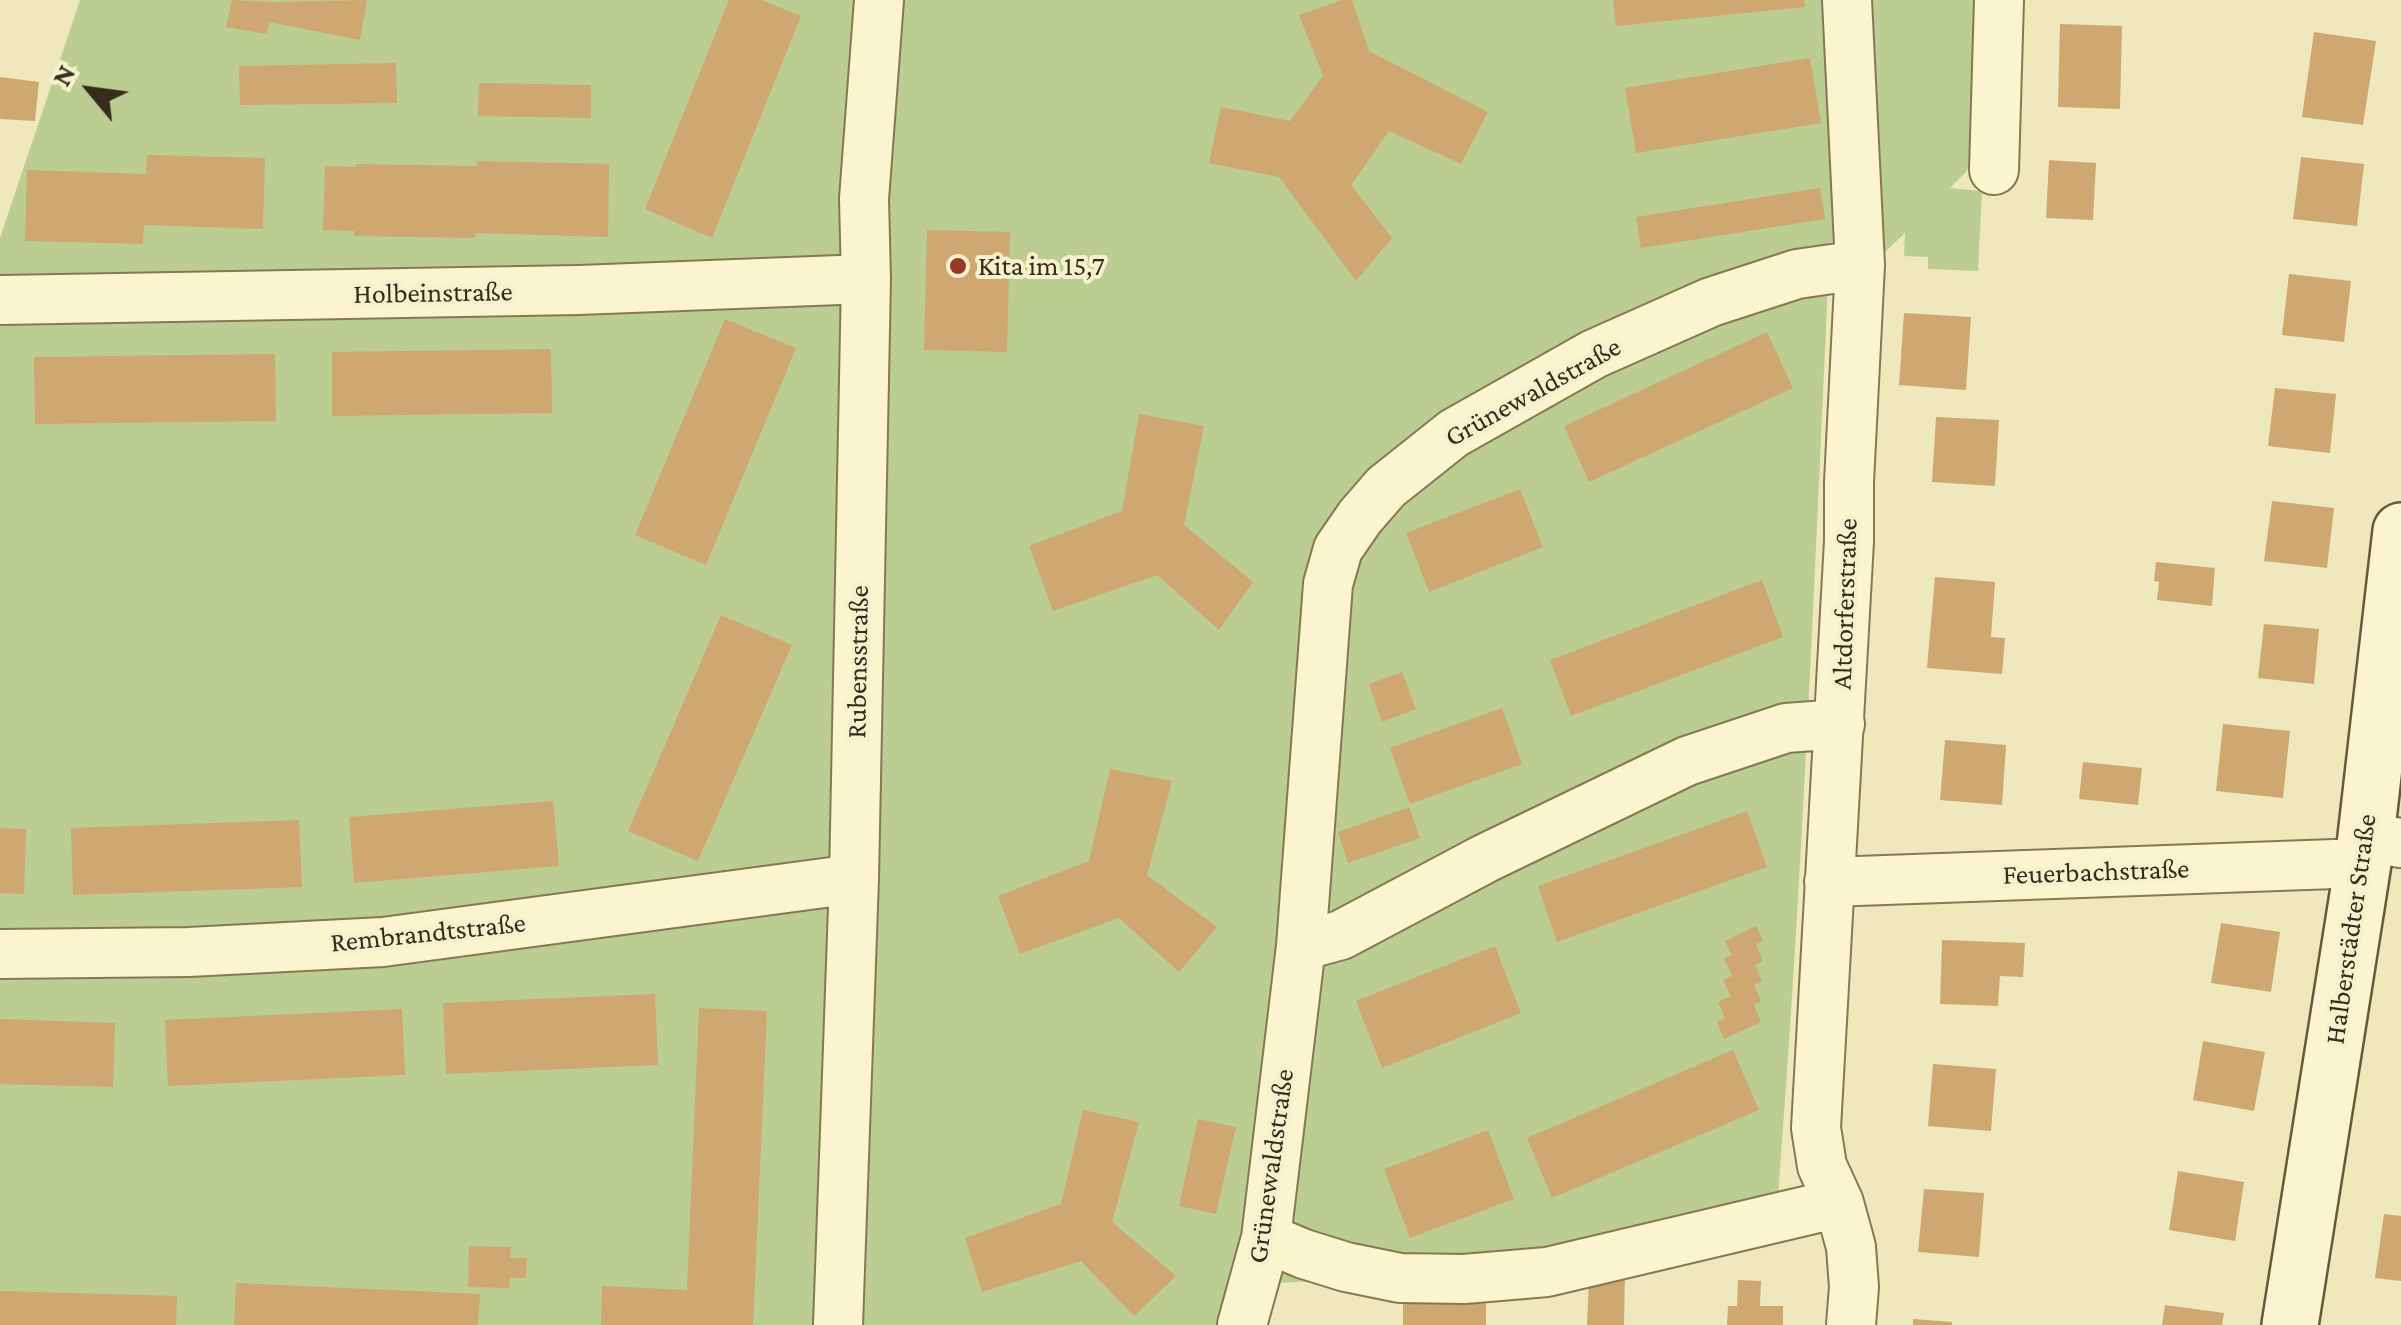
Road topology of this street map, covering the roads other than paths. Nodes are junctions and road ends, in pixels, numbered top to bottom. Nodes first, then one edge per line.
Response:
1 (879, 0) edge
2 (1847, 0) edge
3 (1999, 0) edge
4 (1994, 170) dead end
5 (1860, 265) junction
6 (866, 279) junction
7 (0, 300) edge
8 (2401, 531) edge
9 (1840, 724) junction
10 (2377, 848) edge
11 (854, 880) junction
12 (1829, 882) junction
13 (1301, 946) junction
14 (0, 954) edge
15 (1839, 1202) junction
16 (1266, 1238) junction
17 (838, 1325) edge
18 (1242, 1325) edge
19 (1851, 1325) edge
20 (2290, 1325) edge

1 - 6 street, Rubensstraße
2 - 5 street, Altdorferstraße
3 - 4 street
5 - 9 street, Altdorferstraße
5 - 13 street, Grünewaldstraße
6 - 7 street, Holbeinstraße
6 - 11 street, Rubensstraße
8 - 10 main road, Halberstädter Straße
9 - 12 street, Altdorferstraße
9 - 13 street
10 - 12 street, Feuerbachstraße
10 - 20 main road, Halberstädter Straße
11 - 14 street, Rembrandtstraße
11 - 17 street, Rubensstraße
12 - 15 street, Altdorferstraße
13 - 16 street, Grünewaldstraße
15 - 16 street
15 - 19 street, Altdorferstraße
16 - 18 street, Grünewaldstraße

